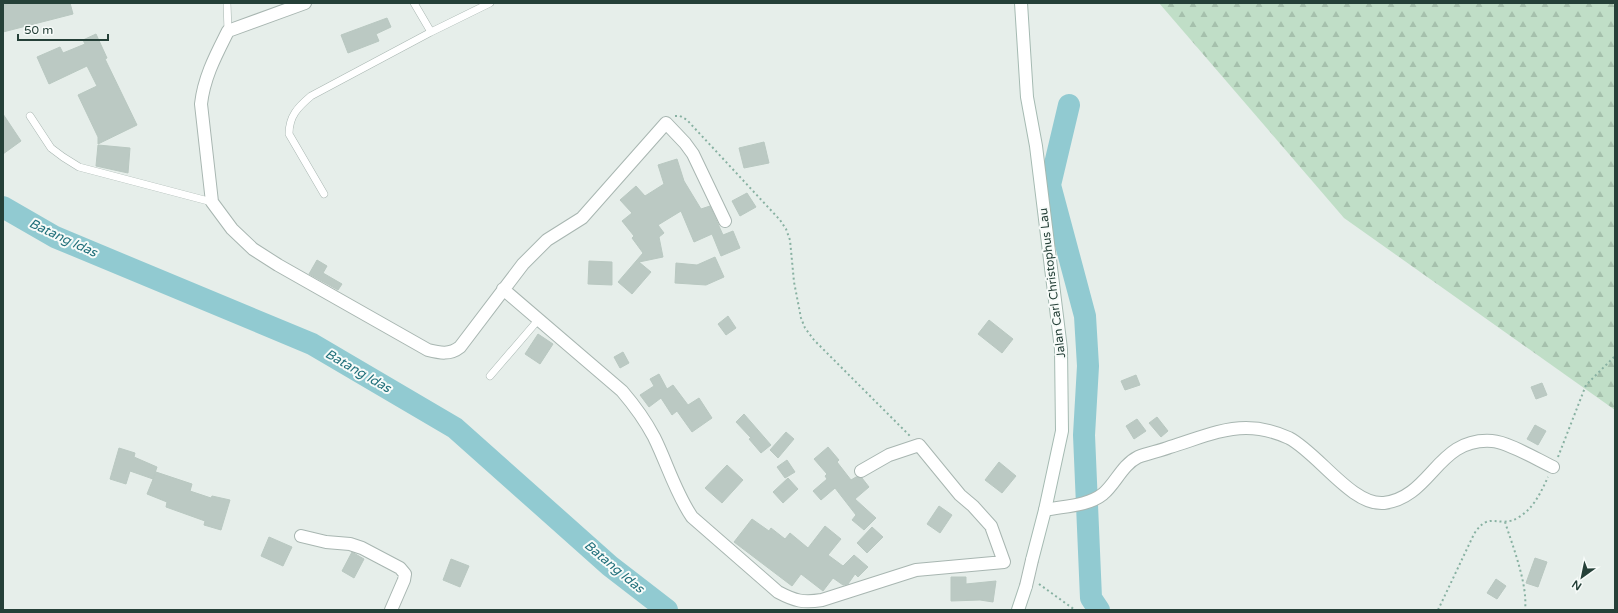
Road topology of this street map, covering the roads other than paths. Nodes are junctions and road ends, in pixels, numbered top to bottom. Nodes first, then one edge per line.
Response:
1 (227, 3) edge
2 (306, 3) edge
3 (414, 3) edge
4 (490, 3) edge
5 (1021, 3) edge
6 (228, 31) junction
7 (431, 32) junction
8 (30, 116) dead end
9 (324, 194) dead end
10 (212, 202) junction
11 (725, 221) dead end
12 (503, 289) junction
13 (539, 319) junction
14 (490, 376) dead end
15 (1553, 467) road end
16 (861, 470) dead end
17 (1045, 510) junction
18 (301, 536) dead end
19 (391, 610) edge
20 (1018, 610) edge

1 - 6 lane
2 - 6 street
3 - 7 lane
4 - 7 lane
5 - 17 street, Jalan Carl Christophus Lau
6 - 10 street
7 - 9 lane
8 - 10 lane
10 - 12 street
11 - 12 street
12 - 13 street
13 - 14 lane
13 - 16 street
15 - 17 street
17 - 20 street, Jalan Carl Christophus Lau, bridge
18 - 19 street

